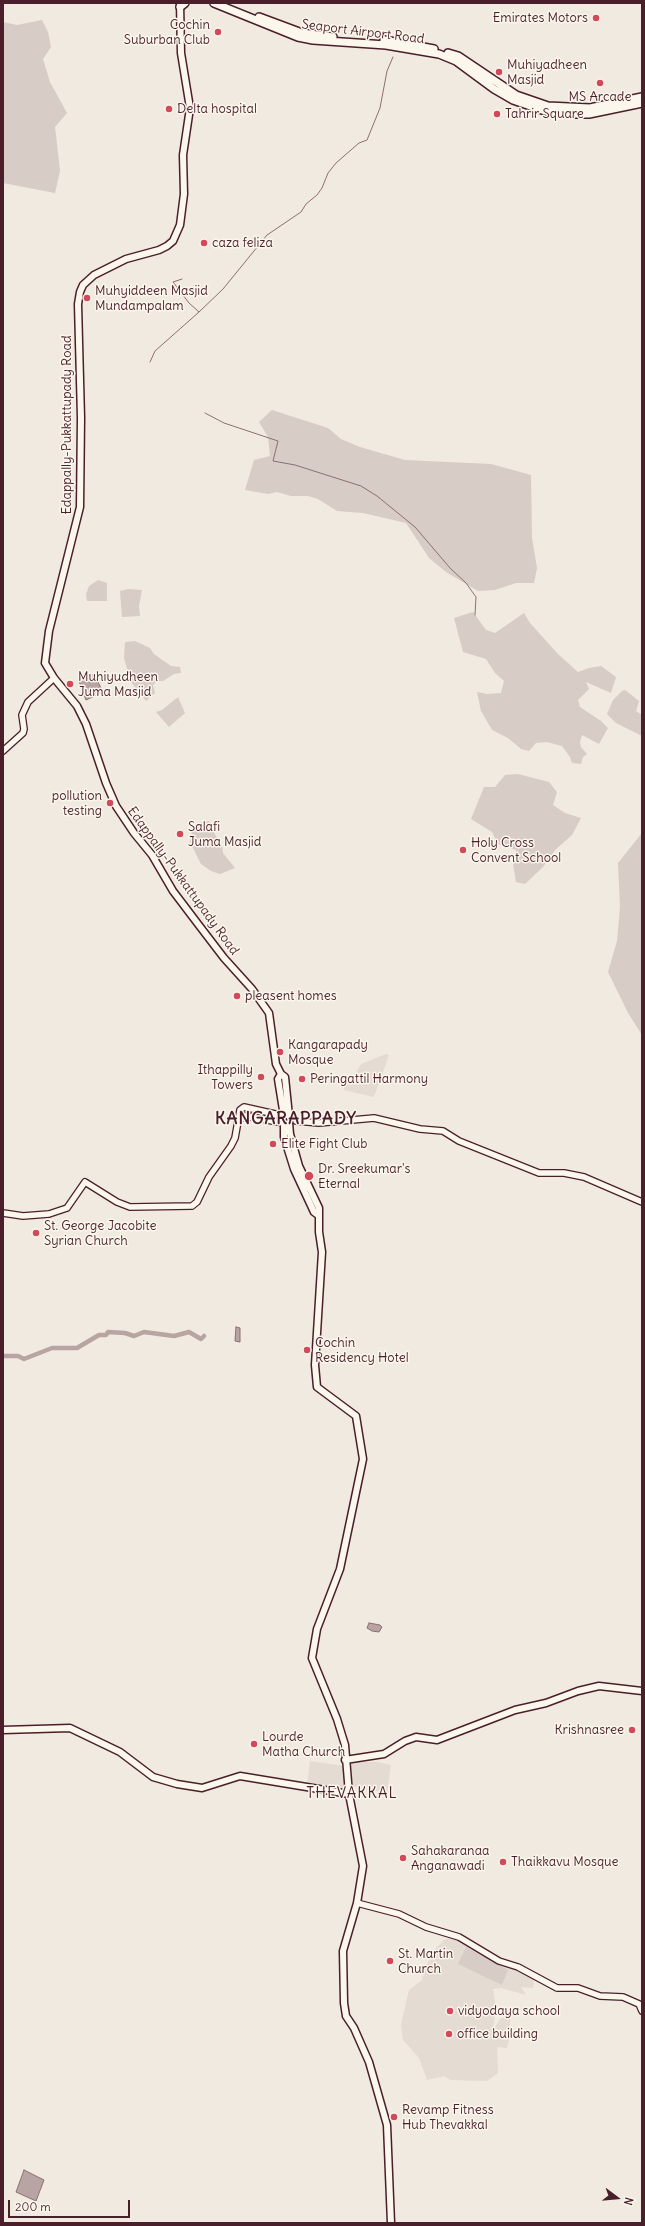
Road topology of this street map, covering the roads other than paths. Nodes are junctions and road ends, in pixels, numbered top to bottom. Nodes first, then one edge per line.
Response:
1 (214, 3) edge
2 (225, 3) edge
3 (182, 4) edge
4 (642, 97) edge
5 (642, 103) edge
6 (618, 106) junction
7 (54, 678) junction
8 (3, 751) edge
9 (289, 1120) junction
10 (237, 1121) junction
11 (642, 1202) edge
12 (3, 1213) edge
13 (642, 1691) edge
14 (3, 1730) edge
15 (345, 1760) junction
16 (349, 1794) junction
17 (358, 1903) junction
18 (642, 2011) edge
19 (391, 2223) edge

1 - 6 main road, Seaport Airport Road
2 - 6 main road, Seaport Airport Road
3 - 7 main road, Edappally-Pukkattupady Road
4 - 6 main road, Seaport Airport Road
5 - 6 main road, Seaport Airport Road
7 - 8 street
7 - 9 main road, Edappally-Pukkattupady Road
9 - 10 street
9 - 10 street
9 - 11 street
9 - 15 main road, Edappally-Pukkattupady Road
10 - 12 street
13 - 15 main road
14 - 16 main road
15 - 16 main road, Edappally-Pukkattupady Road
16 - 17 main road, Edappally-Pukkattupady Road
17 - 18 street
17 - 19 main road, Edappally-Pukkattupady Road

